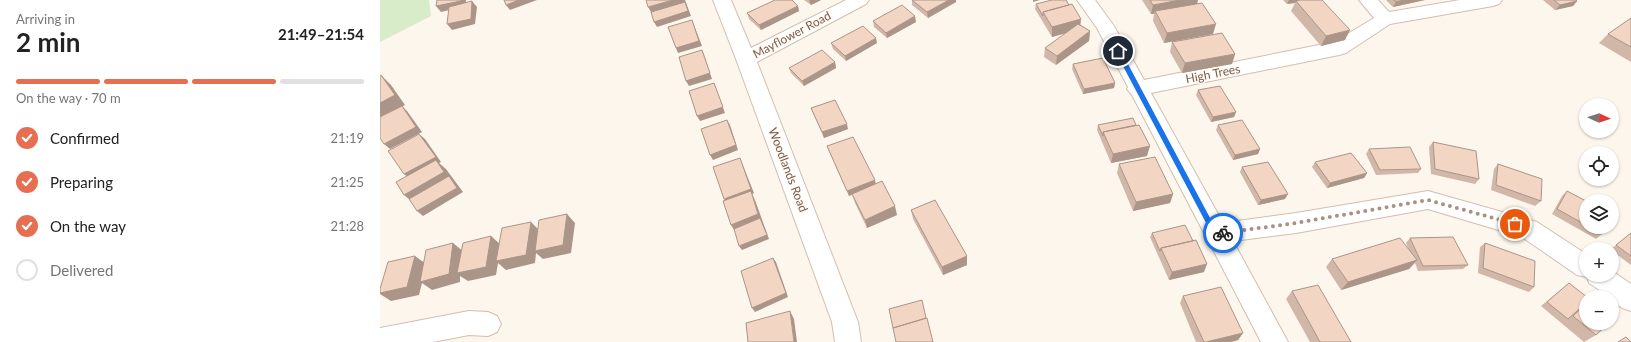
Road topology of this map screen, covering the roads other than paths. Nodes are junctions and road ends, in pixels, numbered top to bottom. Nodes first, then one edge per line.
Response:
1 (722, 0) edge
2 (860, 0) edge
3 (1086, 0) edge
4 (1368, 0) edge
5 (1493, 0) edge
6 (1385, 19) junction
7 (746, 59) junction
8 (1137, 89) junction
9 (1215, 234) junction
10 (1579, 262) edge
11 (1609, 282) edge
12 (1631, 300) edge
13 (488, 324) dead end
14 (380, 340) edge
15 (848, 342) edge
16 (1275, 342) edge

1 - 7 street, Woodlands Road
2 - 7 street, Mayflower Road
3 - 8 street
4 - 6 street
5 - 6 street, High Trees
6 - 8 street, High Trees
7 - 15 street, Woodlands Road
8 - 9 street
9 - 10 street
9 - 16 street
11 - 12 street
13 - 14 street

